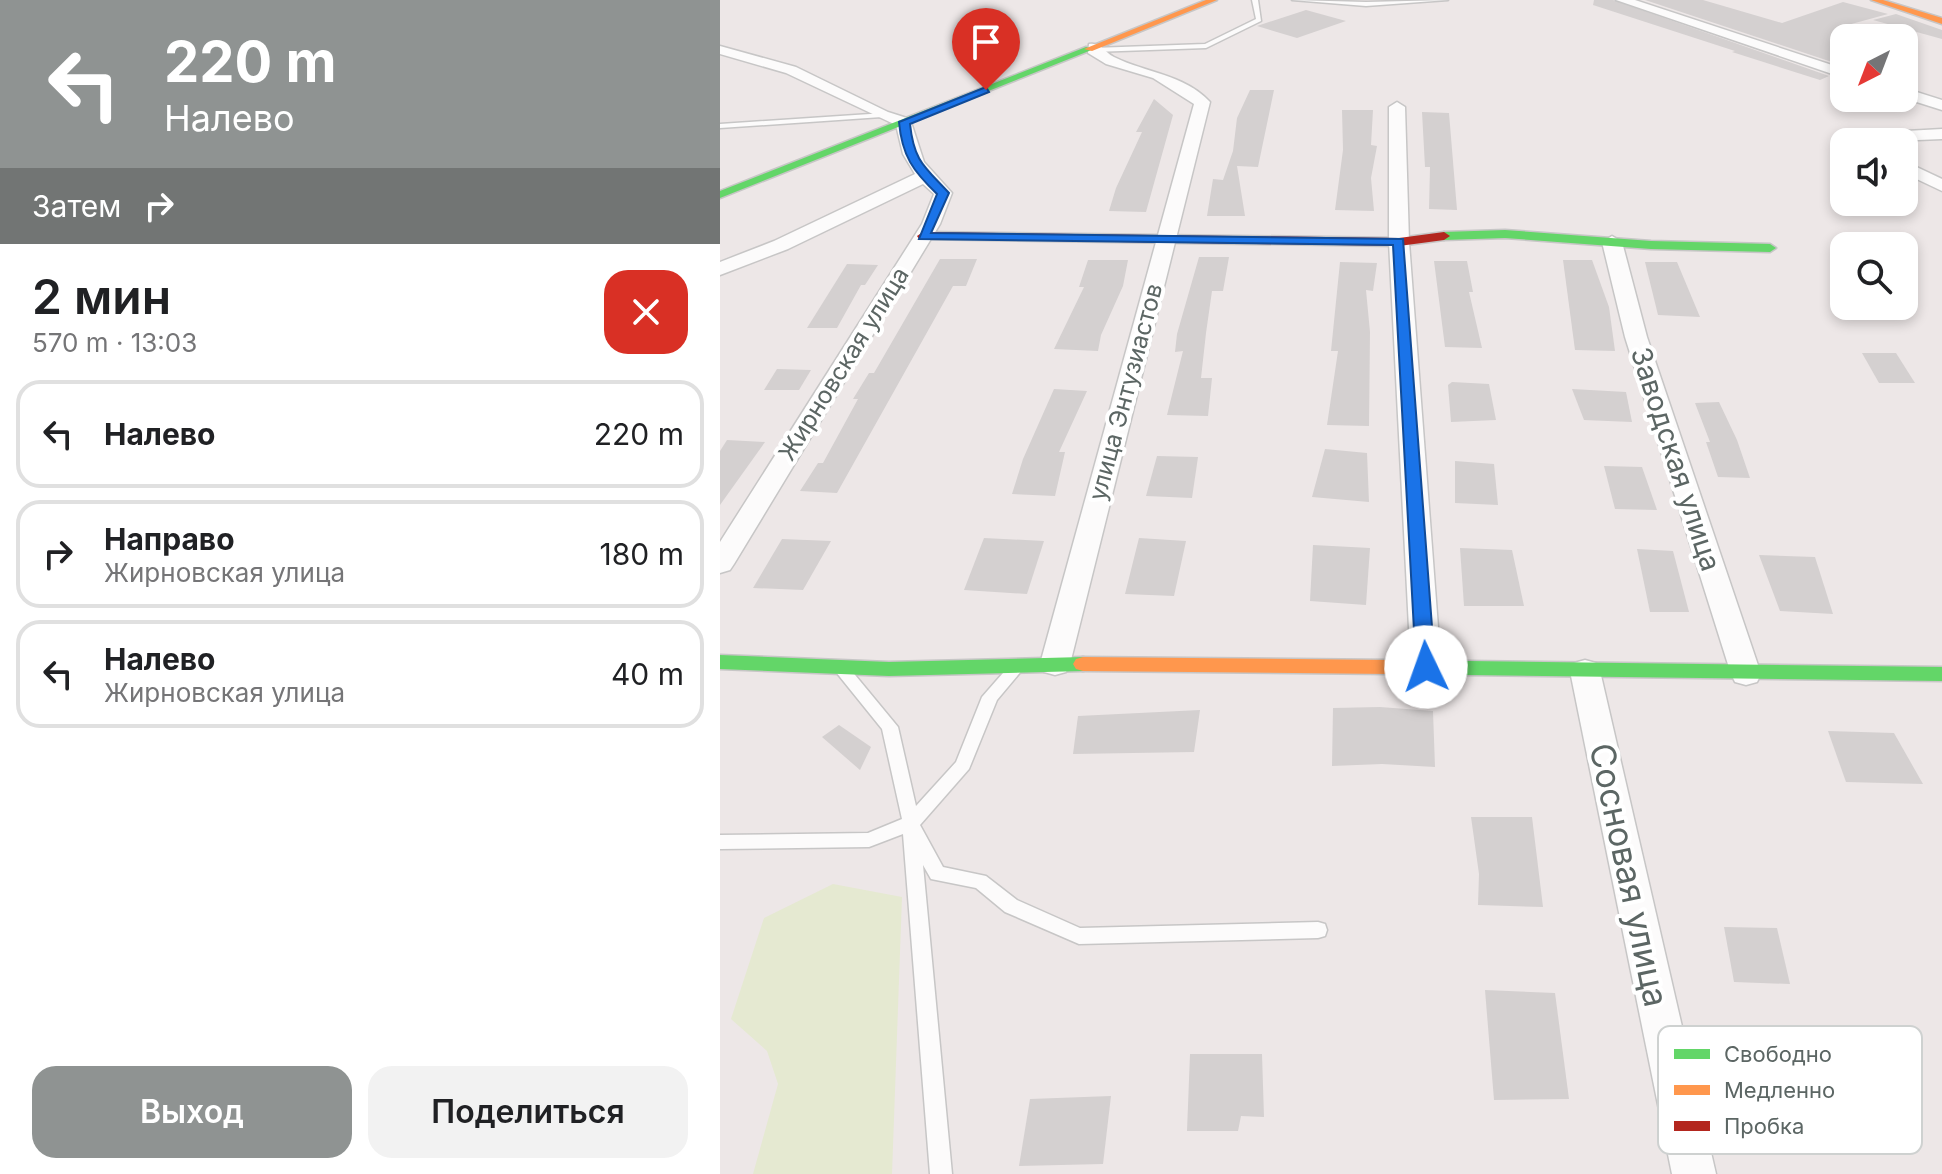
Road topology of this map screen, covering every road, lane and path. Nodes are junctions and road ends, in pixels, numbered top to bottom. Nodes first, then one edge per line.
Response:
1 (1213, 0) edge
2 (1255, 0) edge
3 (1295, 0) edge
4 (1445, 0) edge
5 (1622, 0) edge
6 (1875, 0) edge
7 (1942, 21) edge
8 (1094, 49) junction
9 (720, 50) edge
10 (1830, 69) edge
11 (1918, 97) edge
12 (1942, 105) edge
13 (1397, 107) dead end
14 (882, 115) junction
15 (904, 122) junction
16 (720, 126) edge
17 (1942, 134) edge
18 (1918, 136) edge
19 (1918, 173) edge
20 (925, 176) junction
21 (1942, 186) edge
22 (720, 195) edge
23 (923, 236) junction
24 (1166, 239) junction
25 (1399, 242) junction
26 (1612, 242) junction
27 (1770, 248) dead end
28 (720, 269) edge
29 (720, 564) edge
30 (720, 662) edge
31 (1055, 664) junction
32 (1018, 665) junction
33 (840, 667) junction
34 (1426, 667) junction
35 (1585, 671) junction
36 (1746, 674) junction
37 (1942, 674) edge
38 (911, 823) junction
39 (720, 842) edge
40 (1318, 930) dead end
41 (1662, 1026) edge
42 (1690, 1154) edge
43 (941, 1174) edge
44 (1694, 1174) edge

1 - 8 street
2 - 8 lane
3 - 4 lane
5 - 10 street
6 - 7 street
8 - 15 street
8 - 24 street, улица Энтузиастов
9 - 14 street
11 - 12 street
13 - 25 street
14 - 15 street
14 - 16 lane
15 - 20 street, Жирновская улица
15 - 22 street
17 - 18 street
19 - 21 street
20 - 23 street, Жирновская улица
20 - 28 street
23 - 24 street
23 - 29 street, Жирновская улица
24 - 25 street
24 - 31 street, улица Энтузиастов
25 - 26 street
25 - 34 street
26 - 27 street
26 - 36 street, Заводская улица
30 - 33 street
31 - 32 street
31 - 34 street
32 - 33 street
32 - 38 lane
33 - 38 lane
34 - 35 street
35 - 36 street
35 - 41 street, Сосновая улица
36 - 37 street
38 - 39 lane
38 - 40 lane
38 - 43 lane
42 - 44 street, Сосновая улица

